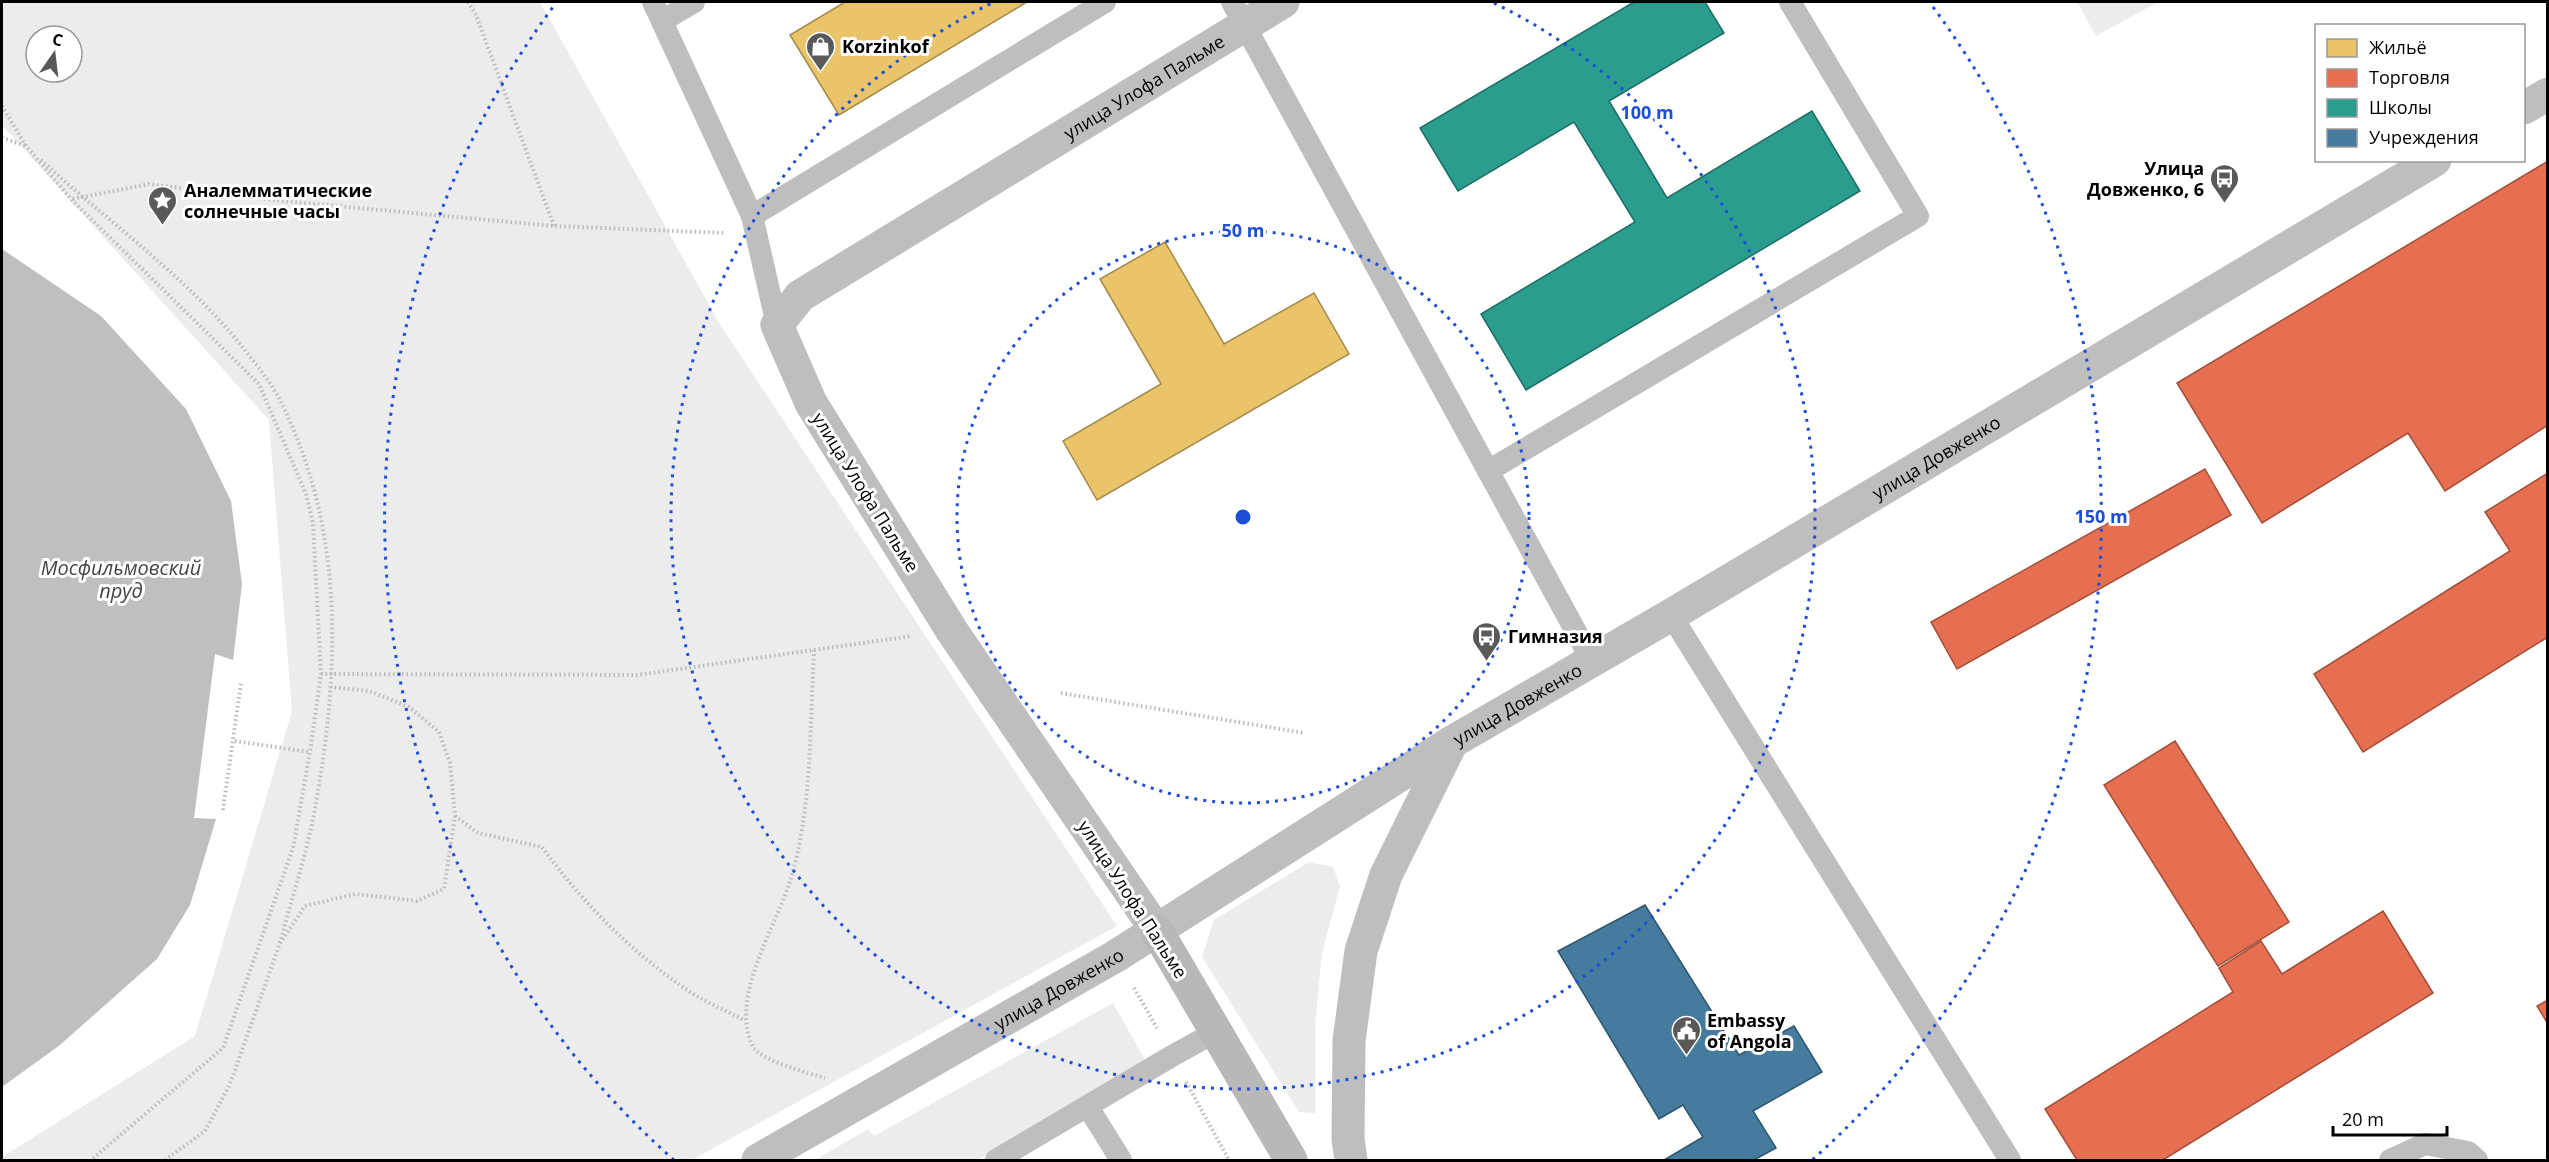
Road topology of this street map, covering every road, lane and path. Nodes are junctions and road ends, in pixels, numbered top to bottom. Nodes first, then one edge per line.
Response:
1 (468, 2) edge
2 (694, 2) edge
3 (1105, 2) edge
4 (1283, 2) edge
5 (1790, 2) edge
6 (657, 11) edge
7 (1238, 13) edge
8 (2547, 94) edge
9 (2, 106) edge
10 (2525, 107) edge
11 (2, 138) edge
12 (26, 146) junction
13 (2432, 162) edge
14 (82, 197) junction
15 (72, 200) junction
16 (554, 226) junction
17 (754, 227) junction
18 (777, 325) junction
19 (1488, 471) junction
20 (1671, 615) junction
21 (952, 631) junction
22 (814, 650) junction
23 (1592, 661) junction
24 (321, 674) junction
25 (331, 674) junction
26 (241, 683) dead end
27 (331, 687) junction
28 (1061, 693) dead end
29 (1305, 733) dead end
30 (235, 741) junction
31 (1452, 742) junction
32 (310, 752) junction
33 (223, 810) dead end
34 (455, 816) junction
35 (1157, 931) junction
36 (280, 943) junction
37 (1133, 987) dead end
38 (744, 1020) junction
39 (1217, 1031) junction
40 (1159, 1033) dead end
41 (827, 1079) dead end
42 (1186, 1081) dead end
43 (1089, 1107) junction
44 (91, 1161) edge
45 (165, 1161) edge
46 (758, 1161) edge
47 (996, 1161) edge
48 (1121, 1161) edge
49 (1229, 1161) edge
50 (1291, 1161) edge
51 (1351, 1161) edge
52 (2010, 1161) edge
53 (2391, 1161) edge
54 (2476, 1161) edge

1 - 16 path
2 - 6 lane
3 - 17 lane
4 - 7 street, улица Улофа Пальме
5 - 19 lane
6 - 17 lane
7 - 18 street, улица Улофа Пальме
7 - 19 lane
8 - 10 street
9 - 12 path
11 - 12 path
12 - 14 path
12 - 15 path
13 - 20 street, улица Довженко
14 - 15 path
14 - 16 path
14 - 25 path
15 - 24 path
16 - 17 path
17 - 18 lane
18 - 21 street, улица Улофа Пальме
19 - 23 lane
20 - 23 street, улица Довженко
20 - 52 lane
21 - 22 path
21 - 35 street, улица Улофа Пальме
22 - 25 path
22 - 38 path
23 - 31 street, улица Довженко
24 - 25 path
24 - 32 path
25 - 27 path
26 - 30 path
27 - 34 path
27 - 36 path
28 - 29 path
30 - 32 path
30 - 33 path
31 - 35 street, улица Довженко
31 - 51 street
32 - 44 path
34 - 36 path
34 - 38 path
35 - 39 street, улица Улофа Пальме
35 - 46 street, улица Довженко
36 - 45 path
37 - 40 path
38 - 41 path
39 - 43 lane
39 - 50 street, улица Улофа Пальме
42 - 49 path
43 - 47 lane
43 - 48 lane
53 - 54 lane

